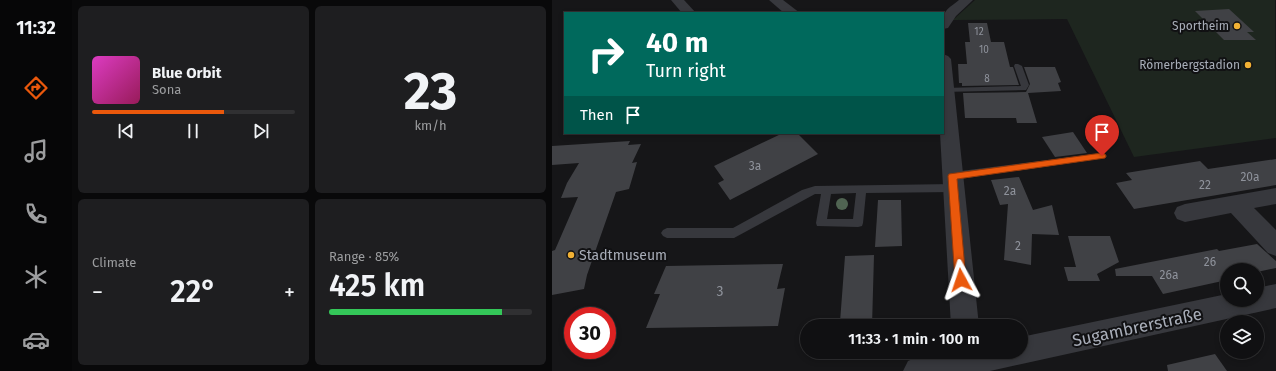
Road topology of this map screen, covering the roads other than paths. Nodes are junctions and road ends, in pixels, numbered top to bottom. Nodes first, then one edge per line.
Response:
1 (677, 0) edge
2 (967, 0) edge
3 (780, 1) edge
4 (689, 12) edge
5 (793, 12) edge
6 (944, 24) edge
7 (1018, 66) dead end
8 (944, 74) edge
9 (945, 90) junction
10 (1102, 156) dead end
11 (953, 182) junction
12 (827, 189) junction
13 (861, 189) junction
14 (1276, 196) edge
15 (1236, 204) junction
16 (1185, 213) dead end
17 (667, 233) dead end
18 (1276, 246) edge
19 (1276, 296) edge
20 (964, 319) edge
21 (1028, 349) edge
22 (958, 359) edge
23 (918, 371) edge

1 - 4 street
2 - 6 street
3 - 5 street
7 - 9 lane
8 - 9 street
9 - 11 street
10 - 11 lane
11 - 13 lane
11 - 20 street
12 - 13 lane
12 - 13 lane
12 - 17 lane
14 - 15 street
15 - 16 street
15 - 18 street
19 - 21 street, Sugambrerstraße
22 - 23 street

